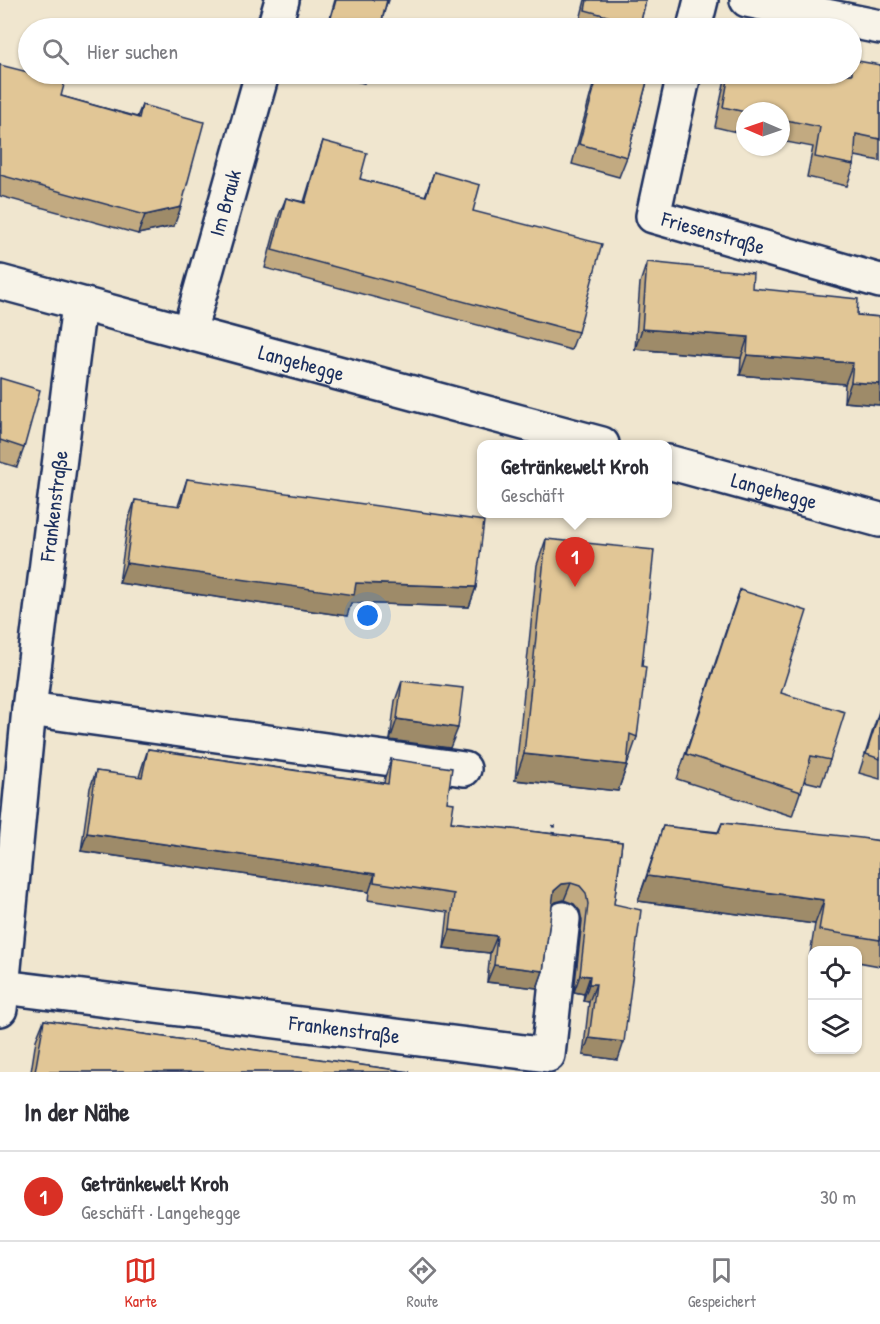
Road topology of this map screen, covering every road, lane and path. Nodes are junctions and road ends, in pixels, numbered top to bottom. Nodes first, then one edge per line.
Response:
1 (282, 0) edge
2 (701, 0) edge
3 (747, 0) edge
4 (277, 18) edge
5 (696, 18) edge
6 (836, 18) edge
7 (862, 23) edge
8 (880, 27) edge
9 (259, 84) edge
10 (682, 84) edge
11 (880, 281) edge
12 (0, 282) edge
13 (79, 304) junction
14 (189, 332) junction
15 (587, 440) edge
16 (672, 463) edge
17 (880, 520) edge
18 (29, 709) junction
19 (464, 769) dead end
20 (554, 825) dead end
21 (552, 846) edge
22 (563, 920) dead end
23 (2, 998) edge

1 - 4 street
2 - 5 street
3 - 6 street
7 - 8 street
9 - 14 street, Im Brauk
10 - 11 street, Friesenstraße
12 - 13 street, Langehegge
13 - 14 street, Langehegge
13 - 18 street, Frankenstraße
14 - 15 street, Langehegge
16 - 17 street, Langehegge
18 - 19 street
18 - 23 street, Frankenstraße
20 - 21 path
22 - 23 street, Frankenstraße

